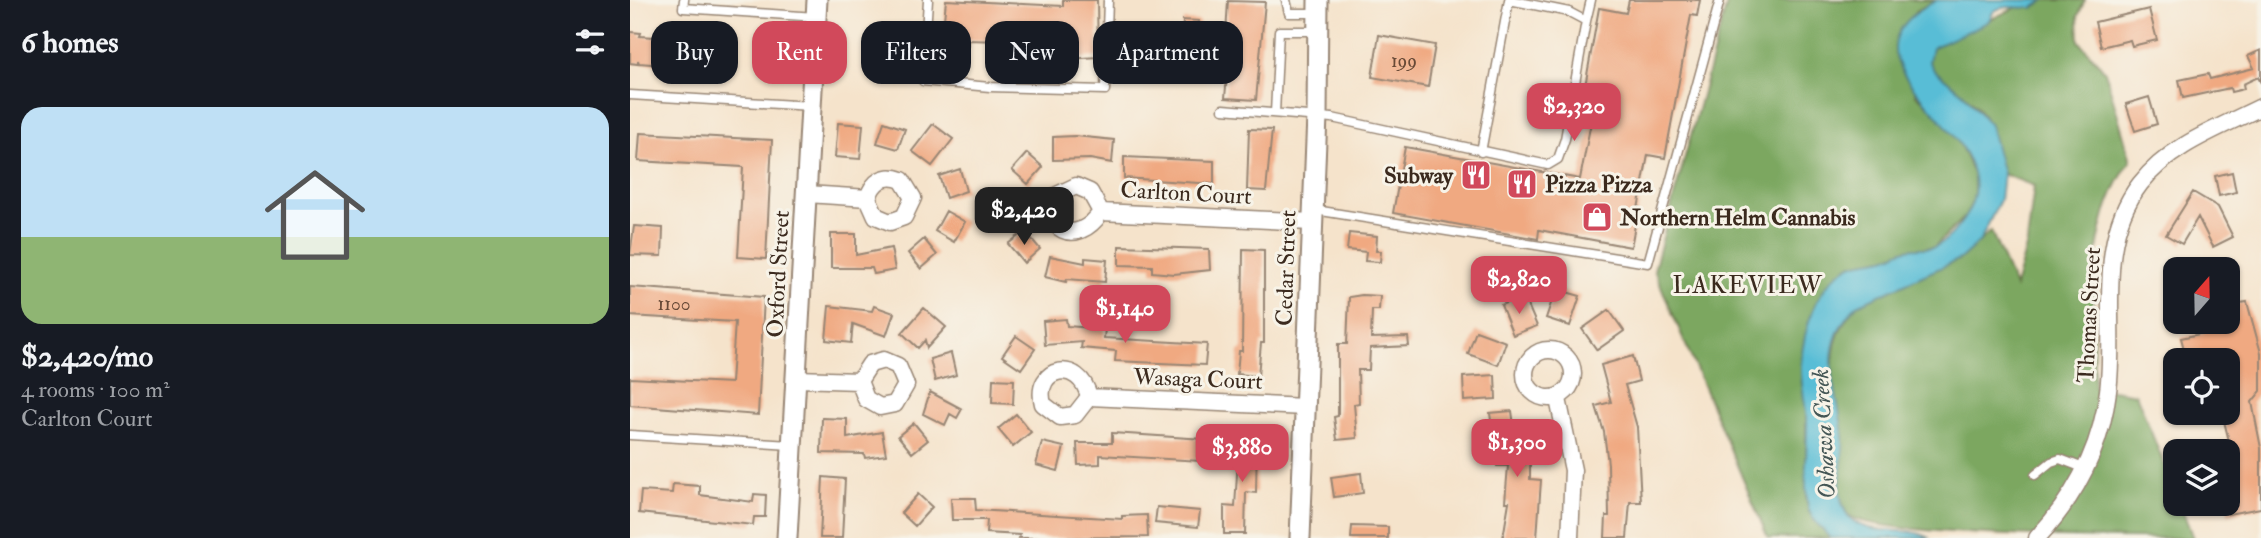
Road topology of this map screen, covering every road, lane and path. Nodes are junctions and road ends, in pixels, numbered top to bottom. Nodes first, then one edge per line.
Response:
1 (684, 0) edge
2 (928, 0) edge
3 (1108, 0) edge
4 (1286, 0) edge
5 (1509, 0) edge
6 (1591, 0) edge
7 (1720, 0) edge
8 (817, 9) edge
9 (1318, 15) edge
10 (1586, 21) junction
11 (630, 95) edge
12 (811, 106) junction
13 (2261, 107) edge
14 (1223, 110) dead end
15 (1275, 113) junction
16 (1317, 116) junction
17 (1481, 152) junction
18 (807, 194) junction
19 (868, 198) dead end
20 (1101, 212) dead end
21 (1312, 216) junction
22 (797, 379) junction
23 (859, 382) dead end
24 (1089, 397) dead end
25 (1558, 399) dead end
26 (1305, 407) junction
27 (630, 435) edge
28 (794, 445) junction
29 (2086, 469) junction
30 (2035, 475) dead end
31 (787, 538) edge
32 (1300, 538) edge
33 (1570, 538) edge
34 (2037, 538) edge

1 - 8 lane
2 - 3 lane
4 - 9 lane
5 - 10 lane
5 - 17 lane
6 - 10 lane
7 - 21 lane
8 - 12 street, Oxford Street
9 - 15 lane
9 - 16 street, Cedar Street
10 - 17 lane
11 - 12 lane
12 - 18 street, Oxford Street
13 - 29 street, Thomas Street
14 - 15 lane
15 - 16 lane
16 - 17 lane
16 - 21 street, Cedar Street
18 - 19 street
18 - 22 street, Oxford Street
20 - 21 street, Carlton Court
21 - 26 street, Cedar Street
22 - 23 street
22 - 28 street, Oxford Street
24 - 26 street, Wasaga Court
25 - 33 street
26 - 32 street, Cedar Street
27 - 28 lane
28 - 31 street, Oxford Street
29 - 30 lane
29 - 34 street, Thomas Street

